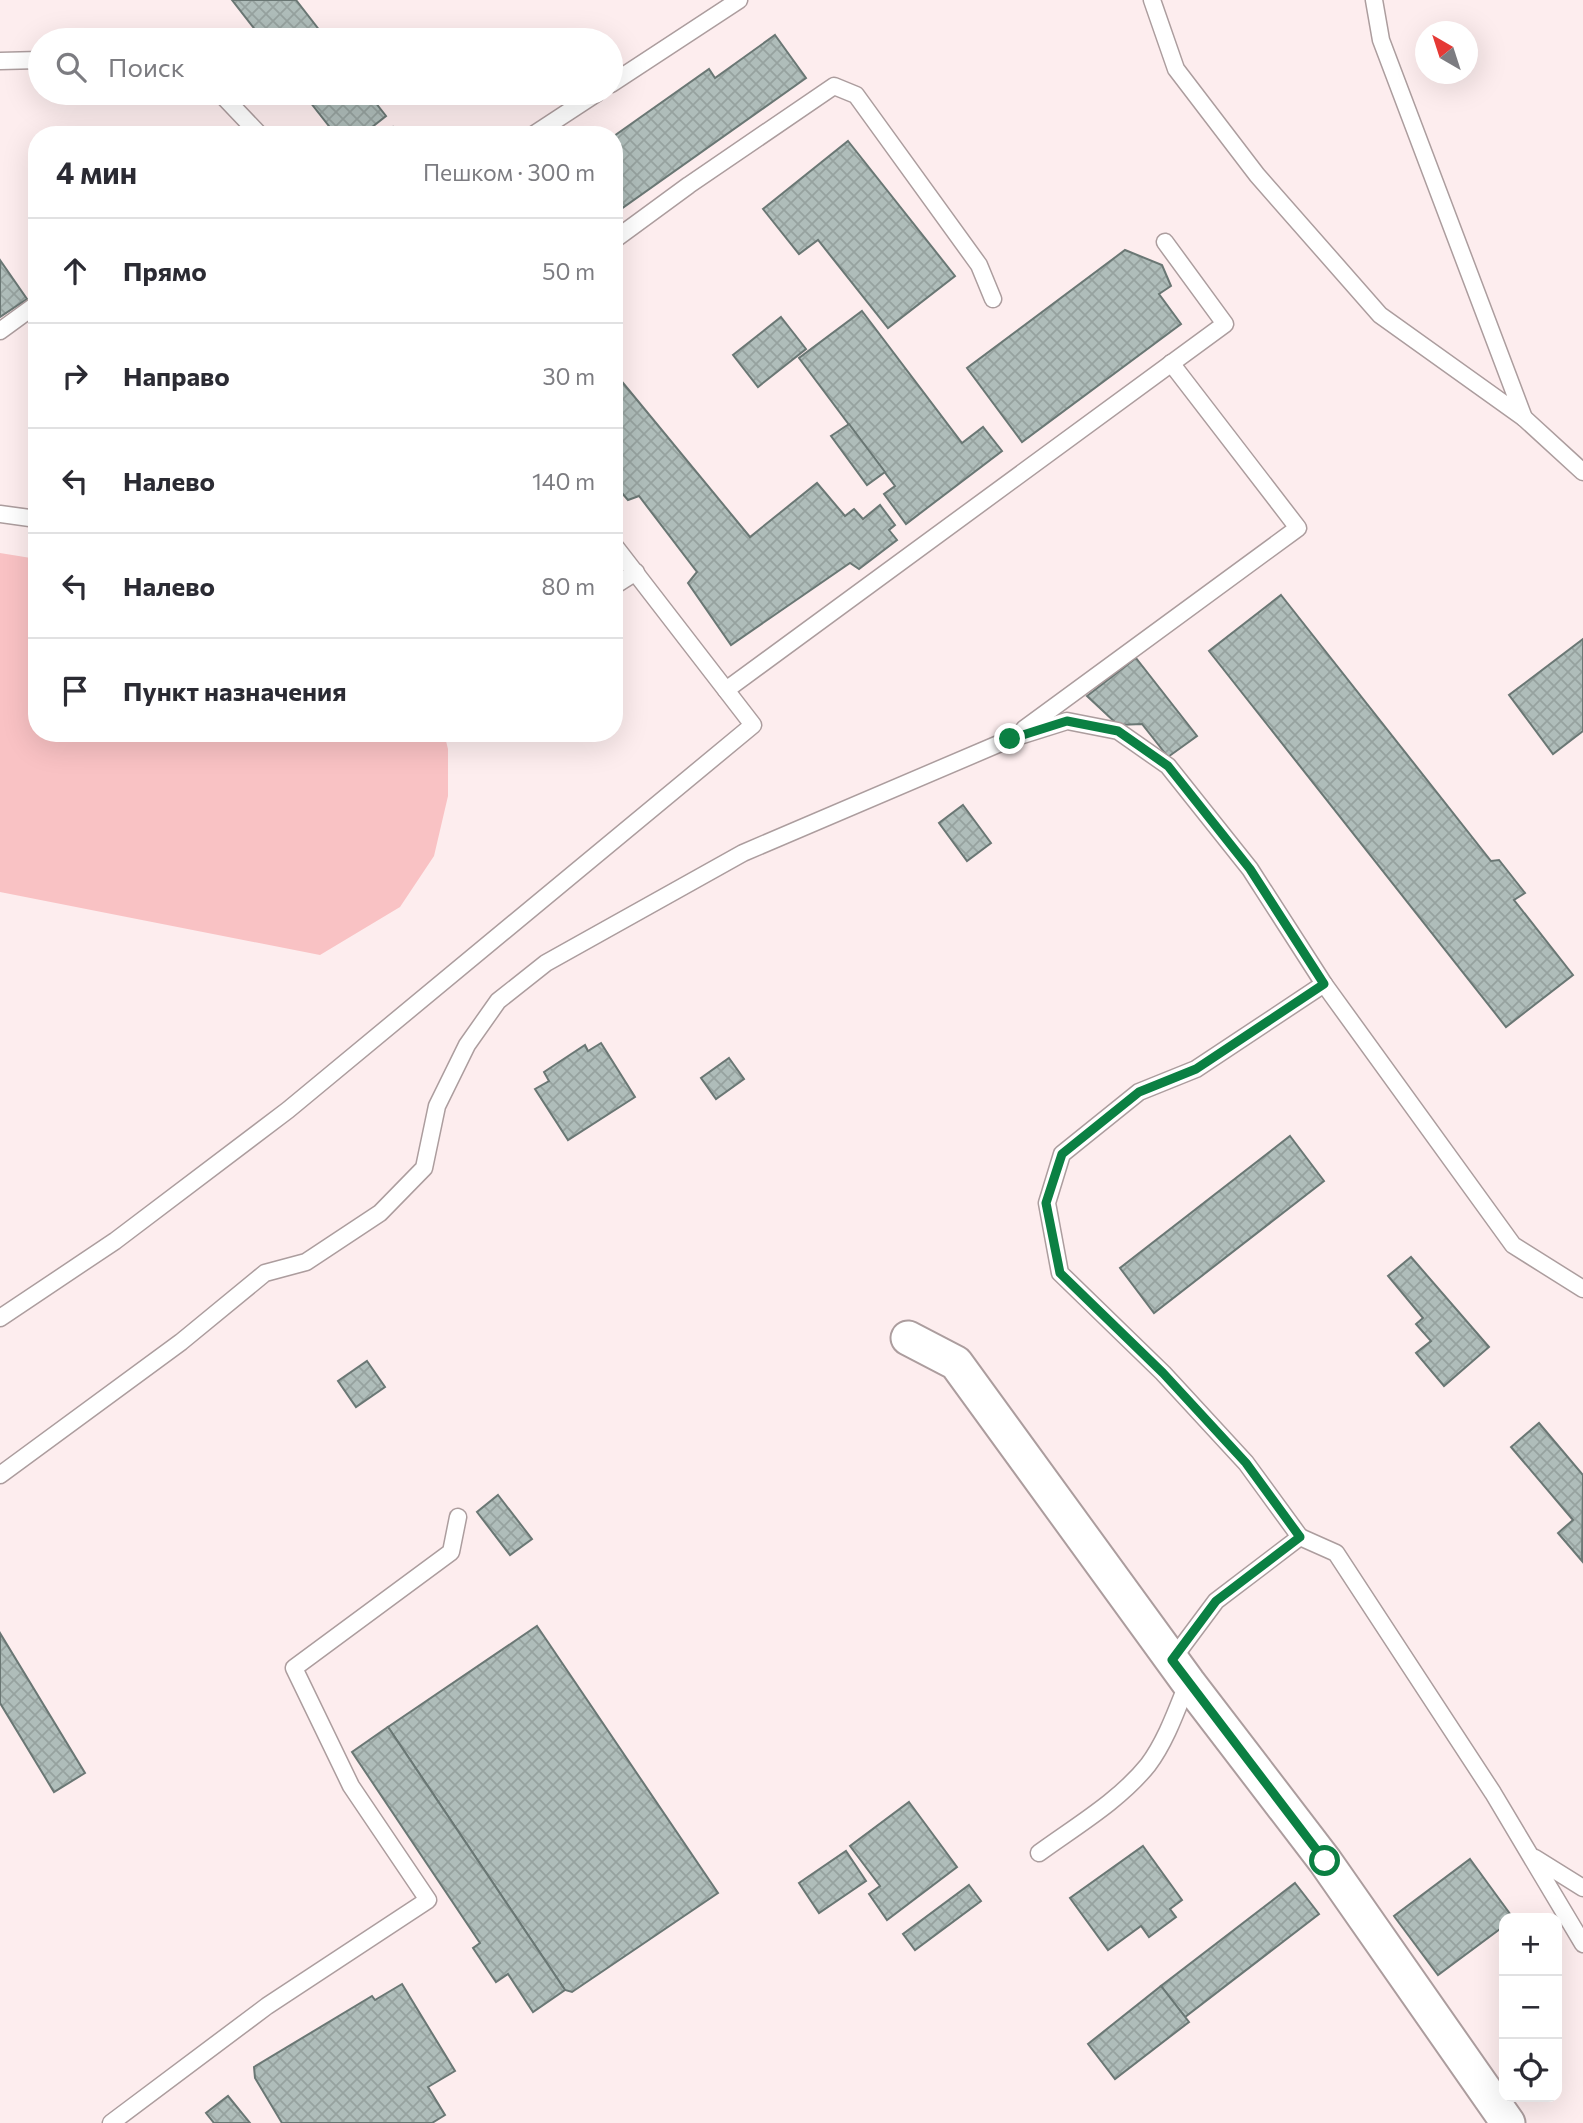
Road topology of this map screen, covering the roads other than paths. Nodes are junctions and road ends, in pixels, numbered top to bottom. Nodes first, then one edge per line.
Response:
1 (739, 0) edge
2 (1152, 0) edge
3 (1374, 0) edge
4 (28, 60) edge
5 (0, 61) edge
6 (623, 76) edge
7 (231, 105) edge
8 (579, 105) edge
9 (251, 126) edge
10 (547, 126) edge
11 (623, 233) edge
12 (1165, 242) dead end
13 (993, 299) dead end
14 (28, 311) edge
15 (0, 331) edge
16 (1171, 363) junction
17 (1524, 418) junction
18 (1583, 472) edge
19 (0, 514) edge
20 (28, 518) edge
21 (623, 556) edge
22 (636, 572) junction
23 (623, 580) edge
24 (726, 690) junction
25 (1010, 739) junction
26 (1324, 984) junction
27 (1583, 1289) edge
28 (0, 1318) edge
29 (908, 1338) dead end
30 (0, 1475) edge
31 (458, 1517) dead end
32 (1300, 1537) junction
33 (1180, 1671) junction
34 (1039, 1853) dead end
35 (1530, 1854) junction
36 (1583, 1888) edge
37 (1583, 1944) edge
38 (111, 2123) edge
39 (1508, 2123) edge

1 - 6 lane
2 - 17 lane
3 - 17 lane
4 - 5 lane
7 - 9 lane
8 - 10 lane
11 - 13 lane
12 - 16 lane
14 - 15 lane
16 - 24 lane
16 - 25 lane
17 - 18 lane
19 - 20 lane
21 - 22 lane
22 - 23 lane
22 - 24 lane
24 - 28 lane
25 - 26 lane
25 - 30 lane
26 - 27 lane
26 - 32 lane
29 - 33 street
31 - 38 lane
32 - 33 lane
32 - 35 lane
33 - 34 lane
33 - 39 street
35 - 36 lane
35 - 37 lane

